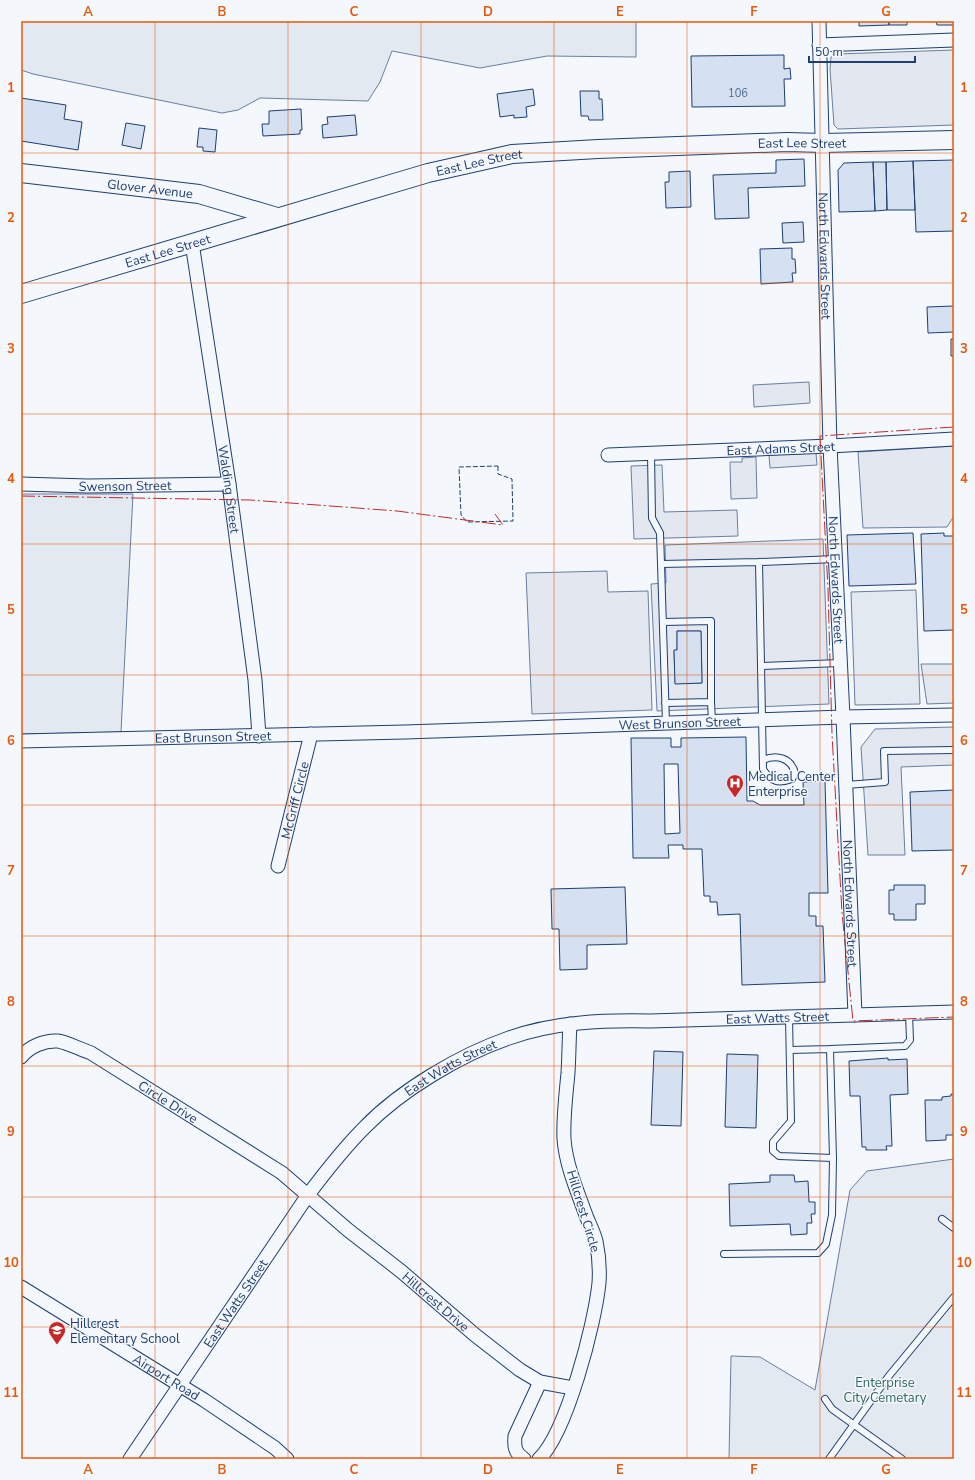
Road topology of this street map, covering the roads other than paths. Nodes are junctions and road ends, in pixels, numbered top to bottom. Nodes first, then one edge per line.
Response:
1 (819, 21) edge
2 (954, 40) edge
3 (820, 45) junction
4 (954, 140) edge
5 (823, 143) junction
6 (21, 173) edge
7 (277, 217) junction
8 (192, 243) junction
9 (21, 294) edge
10 (954, 439) edge
11 (830, 446) junction
12 (651, 453) junction
13 (608, 455) dead end
14 (21, 484) edge
15 (229, 484) junction
16 (836, 559) junction
17 (759, 562) junction
18 (661, 564) junction
19 (663, 622) junction
20 (840, 663) junction
21 (761, 666) junction
22 (711, 702) junction
23 (665, 703) junction
24 (954, 715) edge
25 (843, 717) junction
26 (762, 719) junction
27 (712, 721) junction
28 (666, 723) junction
29 (405, 732) joint
30 (311, 734) junction
31 (259, 736) junction
32 (21, 741) edge
33 (954, 750) edge
34 (763, 760) junction
35 (846, 786) junction
36 (278, 866) dead end
37 (954, 1012) edge
38 (909, 1014) junction
39 (855, 1015) junction
40 (789, 1017) junction
41 (570, 1024) junction
42 (830, 1049) junction
43 (790, 1050) junction
44 (21, 1058) edge
45 (833, 1158) junction
46 (308, 1195) junction
47 (942, 1219) dead end
48 (954, 1228) edge
49 (724, 1254) dead end
50 (21, 1287) edge
51 (954, 1297) edge
52 (540, 1382) junction
53 (180, 1385) junction
54 (573, 1388) junction
55 (825, 1399) dead end
56 (853, 1425) junction
57 (130, 1459) edge
58 (287, 1459) edge
59 (524, 1459) edge
60 (539, 1459) edge
61 (829, 1459) edge
62 (902, 1459) edge

1 - 3 street, North Edwards Street
2 - 3 street
3 - 5 street, North Edwards Street
4 - 5 main road, East Lee Street
5 - 7 main road, East Lee Street
5 - 11 street, North Edwards Street
6 - 7 main road, Glover Avenue
7 - 8 main road, East Lee Street
8 - 9 main road, East Lee Street
8 - 15 street, Walding Street
10 - 11 street, East Adams Street
11 - 12 street, East Adams Street
11 - 16 street, North Edwards Street
12 - 13 street, East Adams Street
12 - 18 lane
14 - 15 street, Swenson Street
15 - 31 street, Walding Street
16 - 17 lane
16 - 20 street, North Edwards Street
17 - 18 lane
17 - 21 lane
18 - 19 lane
19 - 22 lane
19 - 23 lane
20 - 21 lane
20 - 25 street, North Edwards Street
21 - 26 lane
22 - 23 lane
22 - 27 lane
23 - 28 lane
24 - 25 street, West Brunson Street
25 - 26 street, West Brunson Street
25 - 35 street, North Edwards Street
26 - 27 street, West Brunson Street
26 - 34 lane
27 - 28 street, West Brunson Street
28 - 29 street, West Brunson Street
29 - 30 street, East Brunson Street
30 - 31 street, East Brunson Street
30 - 36 street, McGriff Circle
31 - 32 street, East Brunson Street
33 - 35 lane
34 - 34 lane
35 - 39 street, North Edwards Street
37 - 38 street, East Watts Street
38 - 39 street, East Watts Street
38 - 42 lane
39 - 40 street, East Watts Street
40 - 41 street, East Watts Street
40 - 43 lane
41 - 46 street, East Watts Street
41 - 54 street, Hillcrest Circle
42 - 43 lane
42 - 45 lane
43 - 45 lane
44 - 46 street, Circle Drive
45 - 49 lane
46 - 52 street, Hillcrest Drive
46 - 53 street, East Watts Street
47 - 48 lane
50 - 53 street, Airport Road
51 - 56 lane
52 - 54 street, Hillcrest Drive
52 - 59 street
53 - 57 street, East Watts Street
53 - 58 street, Airport Road
54 - 60 street, Hillcrest Circle
55 - 56 lane
56 - 61 lane
56 - 62 lane

